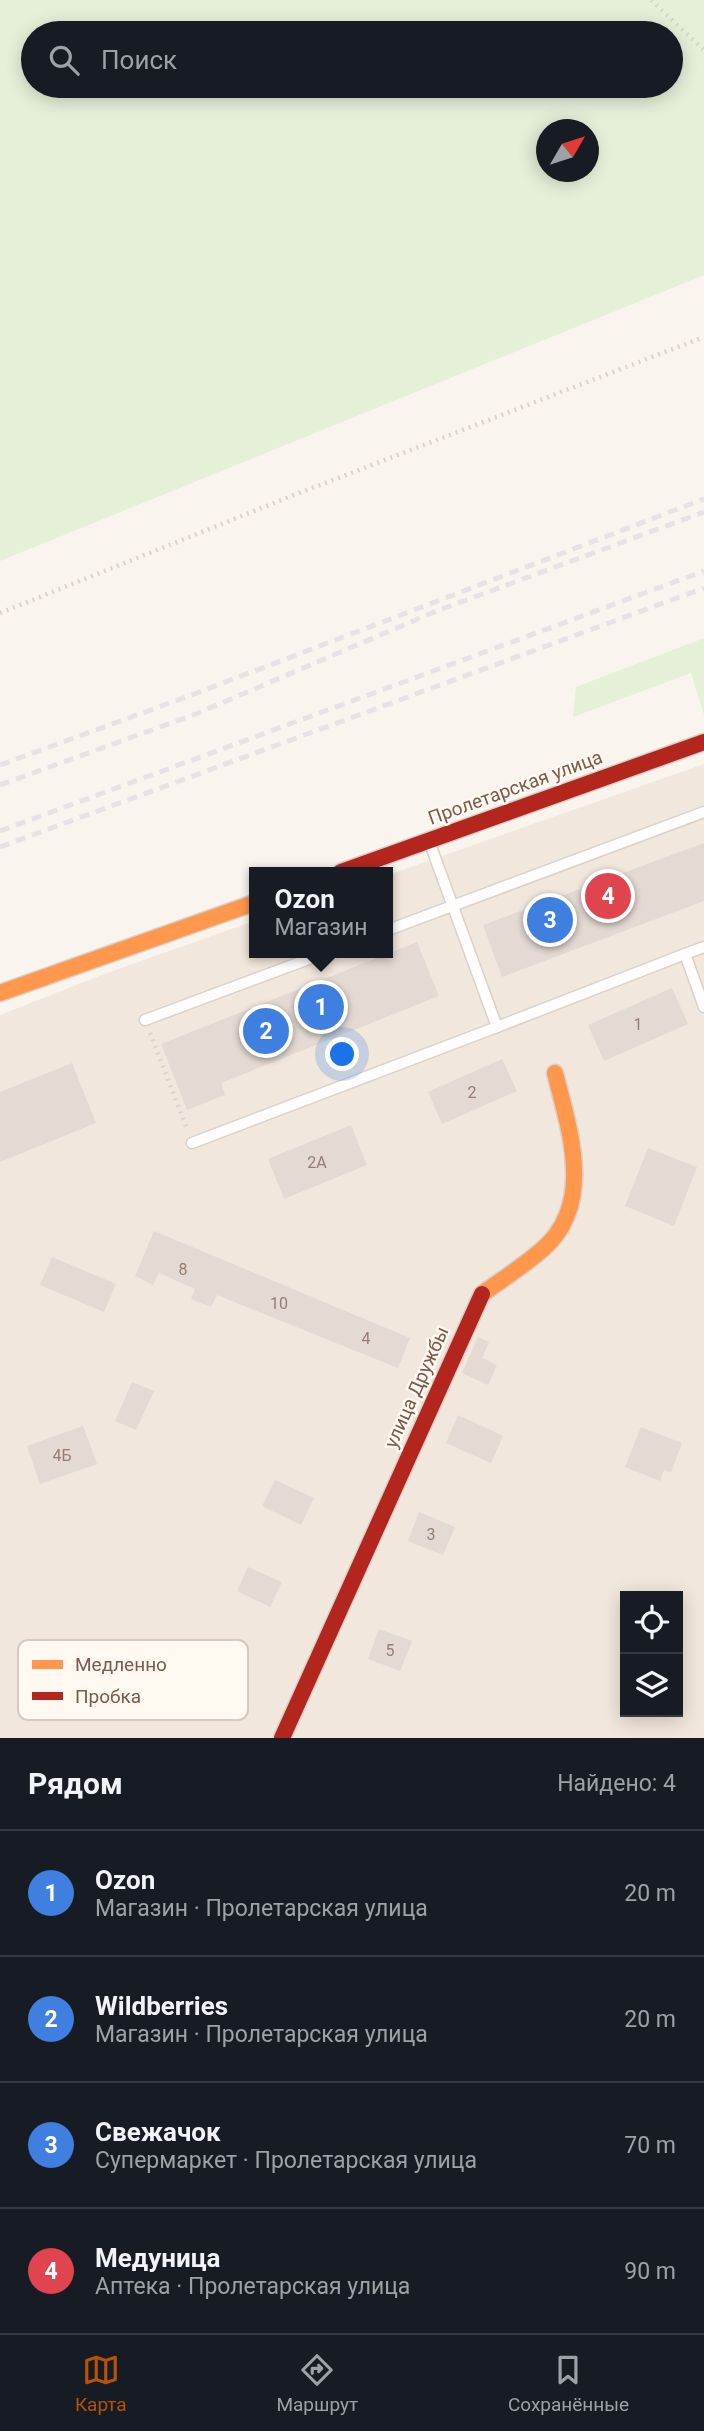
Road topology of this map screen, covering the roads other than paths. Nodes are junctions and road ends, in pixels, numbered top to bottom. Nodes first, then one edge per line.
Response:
1 (704, 742) edge
2 (704, 813) edge
3 (429, 840) junction
4 (355, 867) edge
5 (249, 905) edge
6 (453, 905) junction
7 (393, 928) edge
8 (704, 947) edge
9 (685, 954) junction
10 (312, 958) edge
11 (0, 993) edge
12 (704, 1007) edge
13 (145, 1020) road end
14 (497, 1027) junction
15 (555, 1073) dead end
16 (192, 1143) road end
17 (282, 1738) edge

1 - 3 street, Пролетарская улица
2 - 6 lane
3 - 4 street, Пролетарская улица
3 - 6 lane
5 - 11 street
6 - 7 lane
6 - 14 lane
8 - 9 lane
9 - 12 lane
9 - 14 lane
10 - 13 lane
14 - 16 lane
15 - 17 street, улица Дружбы

